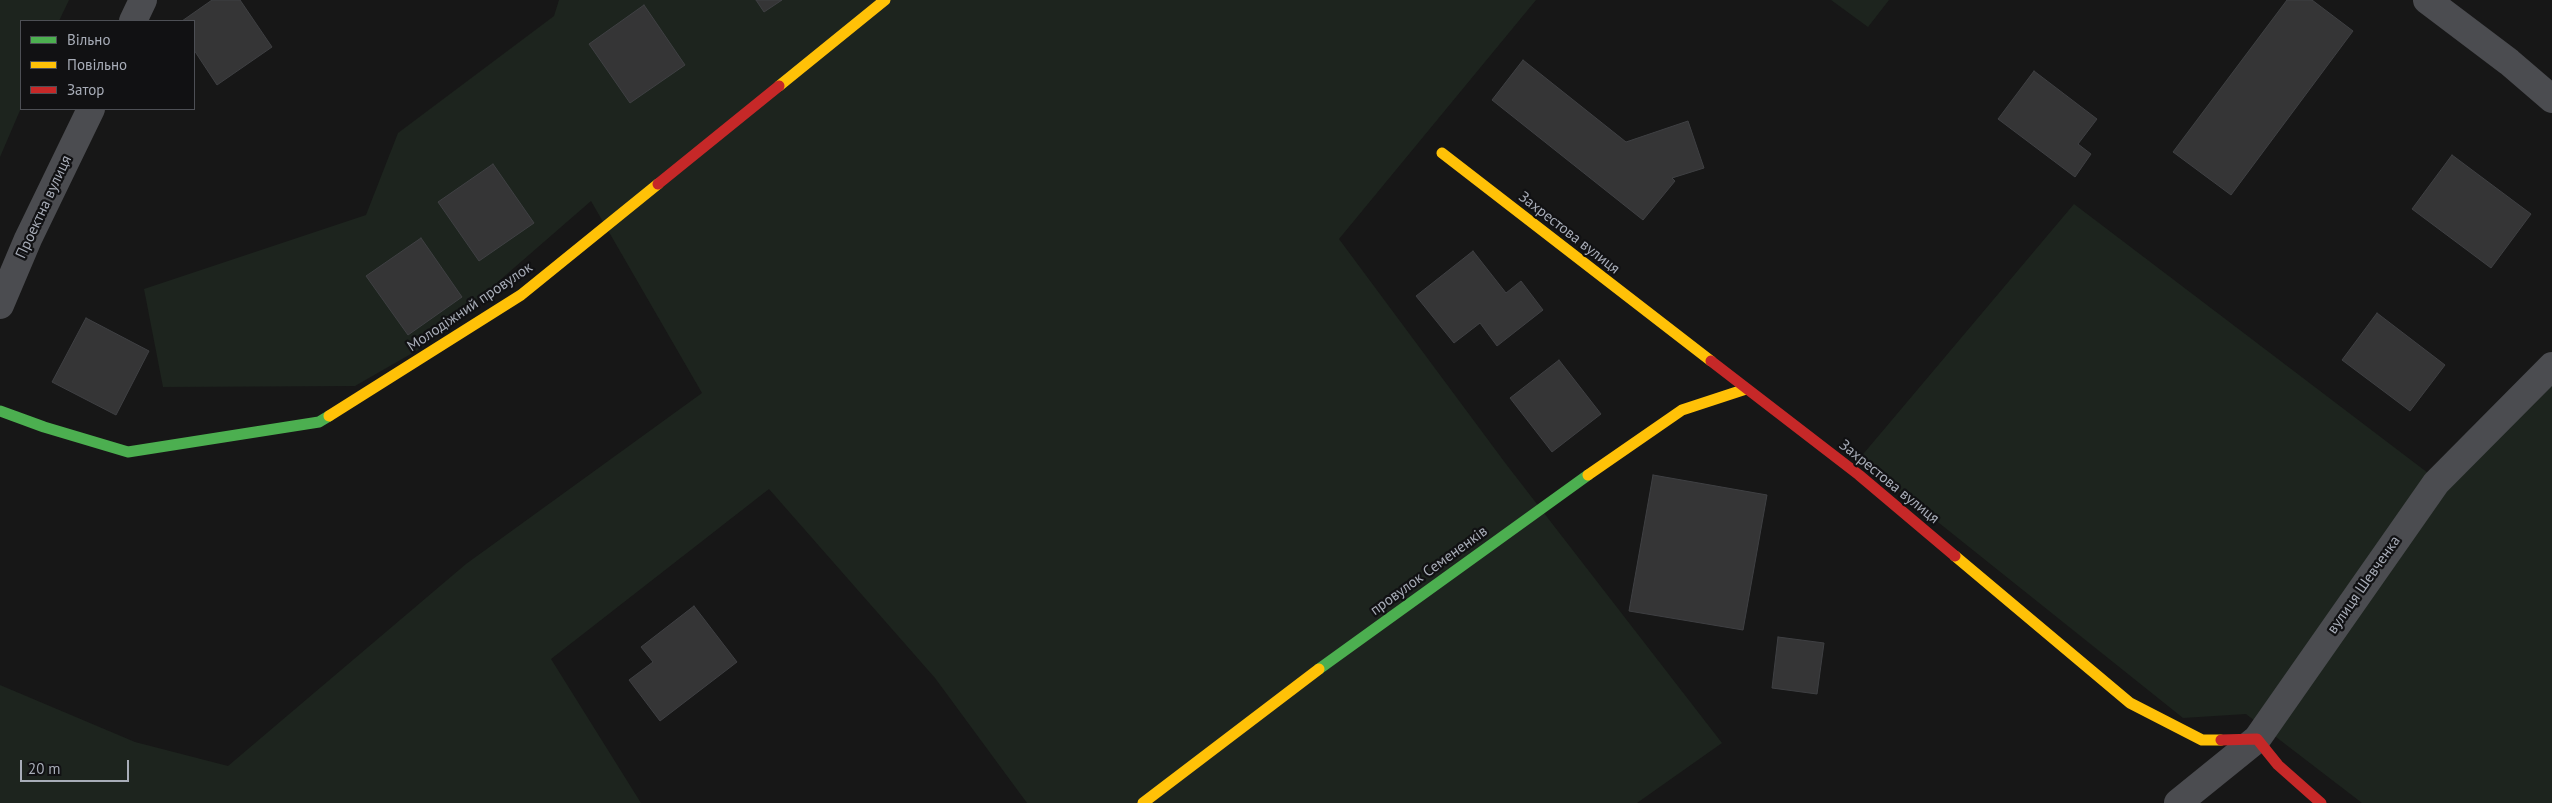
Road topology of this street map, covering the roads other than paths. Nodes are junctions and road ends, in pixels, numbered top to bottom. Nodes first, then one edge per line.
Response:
1 (143, 0) edge
2 (885, 0) edge
3 (2426, 0) edge
4 (133, 20) edge
5 (2552, 99) edge
6 (91, 110) edge
7 (1442, 153) dead end
8 (0, 305) edge
9 (2552, 366) edge
10 (1746, 389) junction
11 (0, 411) edge
12 (2257, 739) junction
13 (1143, 803) edge
14 (2178, 803) edge
15 (2321, 803) edge

1 - 4 street
2 - 11 street, Молодіжний провулок
3 - 5 street
6 - 8 street, Проектна вулиця
7 - 10 street, Захрестова вулиця
9 - 12 street, вулиця Шевченка
10 - 12 street, Захрестова вулиця
10 - 13 street, провулок Семененків
12 - 14 street, вулиця Шевченка
12 - 15 street

